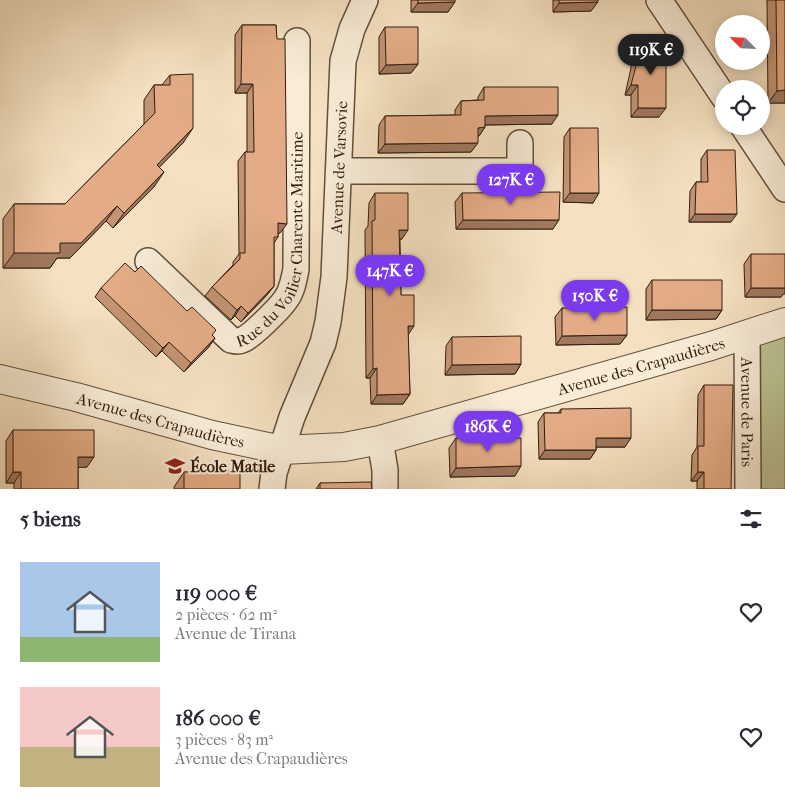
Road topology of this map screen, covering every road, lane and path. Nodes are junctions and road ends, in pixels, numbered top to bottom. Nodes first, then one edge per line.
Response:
1 (365, 0) edge
2 (659, 0) edge
3 (297, 41) dead end
4 (715, 84) edge
5 (749, 135) edge
6 (520, 143) dead end
7 (338, 171) junction
8 (785, 189) edge
9 (148, 261) dead end
10 (334, 277) junction
11 (286, 299) junction
12 (785, 322) edge
13 (747, 334) junction
14 (0, 379) edge
15 (380, 440) junction
16 (282, 450) junction
17 (272, 489) edge
18 (385, 489) edge
19 (748, 489) edge

1 - 7 street, Avenue de Varsovie
2 - 4 street
3 - 11 street, Rue du Voilier Charente Maritime
5 - 8 street
6 - 7 street
7 - 10 street, Avenue de Varsovie
9 - 11 street, Rue du Voilier Charente Maritime
10 - 11 street
10 - 16 street, Avenue de Varsovie
12 - 13 street, Avenue des Crapaudières
13 - 15 street, Avenue des Crapaudières
13 - 19 street, Avenue de Paris
14 - 16 street, Avenue des Crapaudières
15 - 16 street, Avenue des Crapaudières
15 - 18 street
16 - 17 street, Avenue de Varsovie

